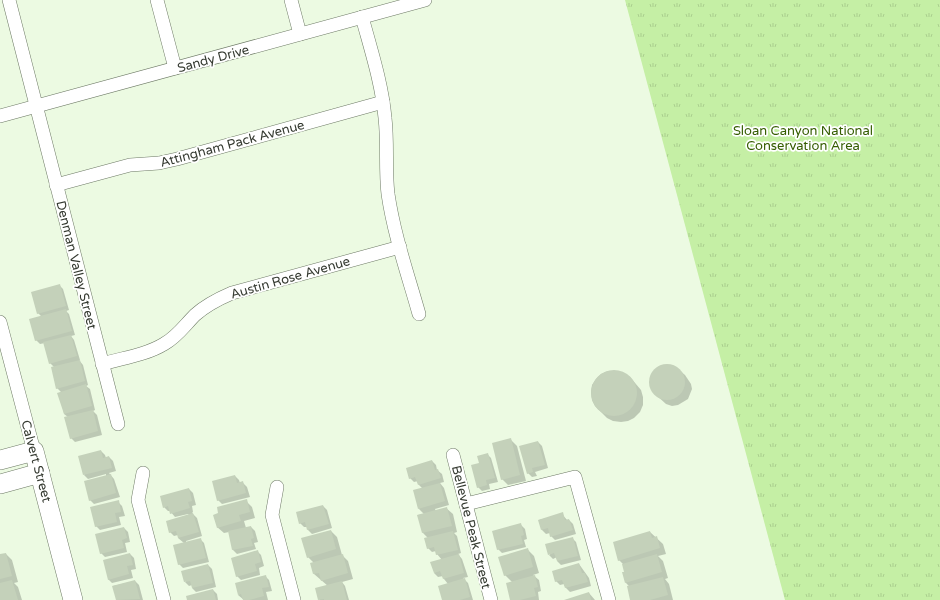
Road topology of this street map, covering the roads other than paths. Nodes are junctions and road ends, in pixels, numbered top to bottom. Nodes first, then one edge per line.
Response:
1 (9, 0) edge
2 (157, 0) edge
3 (291, 0) edge
4 (426, 0) edge
5 (362, 17) junction
6 (300, 34) junction
7 (175, 68) junction
8 (383, 102) junction
9 (36, 106) junction
10 (0, 116) edge
11 (56, 185) junction
12 (400, 247) junction
13 (419, 314) dead end
14 (0, 322) edge
15 (102, 364) junction
16 (118, 424) dead end
17 (34, 451) junction
18 (453, 455) dead end
19 (0, 460) edge
20 (40, 473) junction
21 (143, 473) dead end
22 (0, 484) edge
23 (277, 487) dead end
24 (466, 504) junction
25 (73, 600) edge
26 (164, 600) edge
27 (294, 600) edge
28 (491, 600) edge
29 (609, 600) edge

1 - 9 street, Denman Valley Street
2 - 7 street
3 - 6 street
4 - 5 street, Sandy Drive
5 - 6 street, Sandy Drive
5 - 8 street
6 - 7 street, Sandy Drive
7 - 9 street, Sandy Drive
8 - 11 street, Attingham Pack Avenue
8 - 12 street
9 - 10 street, Sandy Drive
9 - 11 street, Denman Valley Street
11 - 15 street, Denman Valley Street
12 - 13 street
12 - 15 street, Austin Rose Avenue
14 - 17 street, Calvert Street
15 - 16 street, Denman Valley Street
17 - 19 street
17 - 20 street, Calvert Street
18 - 24 street, Bellevue Peak Street
20 - 22 street
20 - 25 street, Calvert Street
21 - 26 street
23 - 27 street
24 - 28 street, Bellevue Peak Street
24 - 29 street

